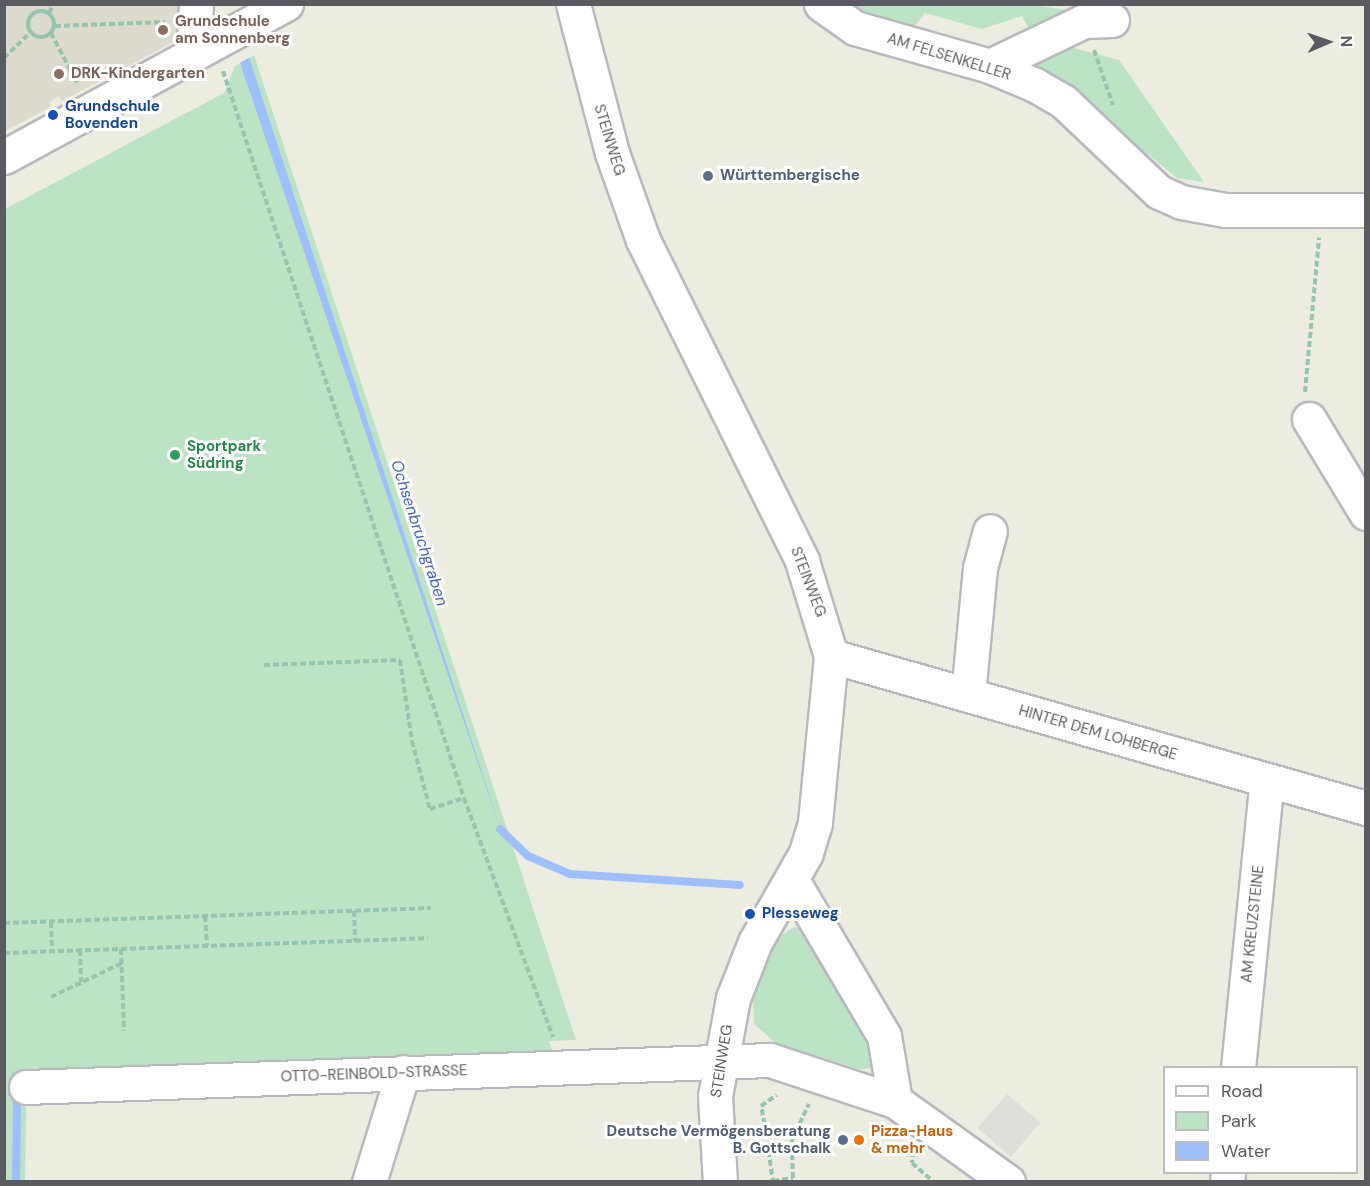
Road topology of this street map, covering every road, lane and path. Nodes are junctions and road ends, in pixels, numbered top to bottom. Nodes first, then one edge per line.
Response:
1 (54, 4) edge
2 (286, 4) edge
3 (573, 4) edge
4 (821, 4) edge
5 (196, 9) edge
6 (49, 13) junction
7 (1098, 21) joint
8 (55, 26) junction
9 (31, 32) junction
10 (51, 33) junction
11 (209, 47) junction
12 (4, 58) edge
13 (990, 66) junction
14 (1114, 109) dead end
15 (87, 112) junction
16 (4, 157) edge
17 (1322, 210) junction
18 (1365, 210) edge
19 (1309, 419) joint
20 (1365, 513) edge
21 (990, 531) dead end
22 (831, 656) junction
23 (264, 665) dead end
24 (968, 695) junction
25 (1267, 780) junction
26 (464, 798) junction
27 (1365, 808) edge
28 (793, 882) junction
29 (431, 908) dead end
30 (354, 911) junction
31 (205, 916) junction
32 (51, 922) junction
33 (4, 923) edge
34 (428, 938) dead end
35 (355, 941) junction
36 (207, 946) junction
37 (121, 949) junction
38 (52, 951) junction
39 (80, 951) junction
40 (4, 953) edge
41 (122, 963) junction
42 (81, 982) junction
43 (51, 997) dead end
44 (124, 1031) dead end
45 (721, 1061) junction
46 (563, 1066) junction
47 (1238, 1066) edge
48 (403, 1072) junction
49 (26, 1087) dead end
50 (786, 1097) dead end
51 (798, 1101) dead end
52 (895, 1101) junction
53 (809, 1104) junction
54 (819, 1106) dead end
55 (766, 1133) junction
56 (715, 1141) junction
57 (913, 1145) dead end
58 (773, 1181) edge
59 (369, 1182) edge
60 (720, 1182) edge
61 (934, 1182) edge
62 (1008, 1182) edge

1 - 6 path
2 - 11 street
3 - 22 street, STEINWEG
4 - 13 street, AM FELSENKELLER
5 - 8 path
5 - 11 street
6 - 8 path
6 - 9 path
7 - 13 street
7 - 14 path
8 - 10 path
9 - 10 path
9 - 12 path
10 - 15 path
11 - 15 street
11 - 26 path
13 - 17 street, AM FELSENKELLER
15 - 16 street
17 - 18 street, AM FELSENKELLER
17 - 19 path
19 - 20 street
21 - 24 street
22 - 24 street, HINTER DEM LOHBERGE
22 - 28 street, STEINWEG
23 - 26 path
24 - 25 street, HINTER DEM LOHBERGE
25 - 27 street, HINTER DEM LOHBERGE
25 - 47 street, AM KREUZSTEINE
26 - 46 path
28 - 45 street, STEINWEG
28 - 52 street
29 - 30 path
30 - 31 path
30 - 35 path
31 - 32 path
31 - 36 path
32 - 33 path
32 - 38 path
34 - 35 path
35 - 36 path
36 - 37 path
37 - 39 path
37 - 41 path
38 - 39 path
38 - 40 path
39 - 42 path
41 - 42 path
41 - 44 path
42 - 43 path
45 - 46 street, OTTO-REINBOLD-STRASSE
45 - 52 street
45 - 56 street, STEINWEG
46 - 48 street, OTTO-REINBOLD-STRASSE
48 - 49 street, OTTO-REINBOLD-STRASSE
48 - 59 street
50 - 55 path
51 - 53 path
52 - 62 street
53 - 54 path
53 - 58 path
55 - 56 path
55 - 58 path
56 - 60 street, STEINWEG
57 - 61 path

